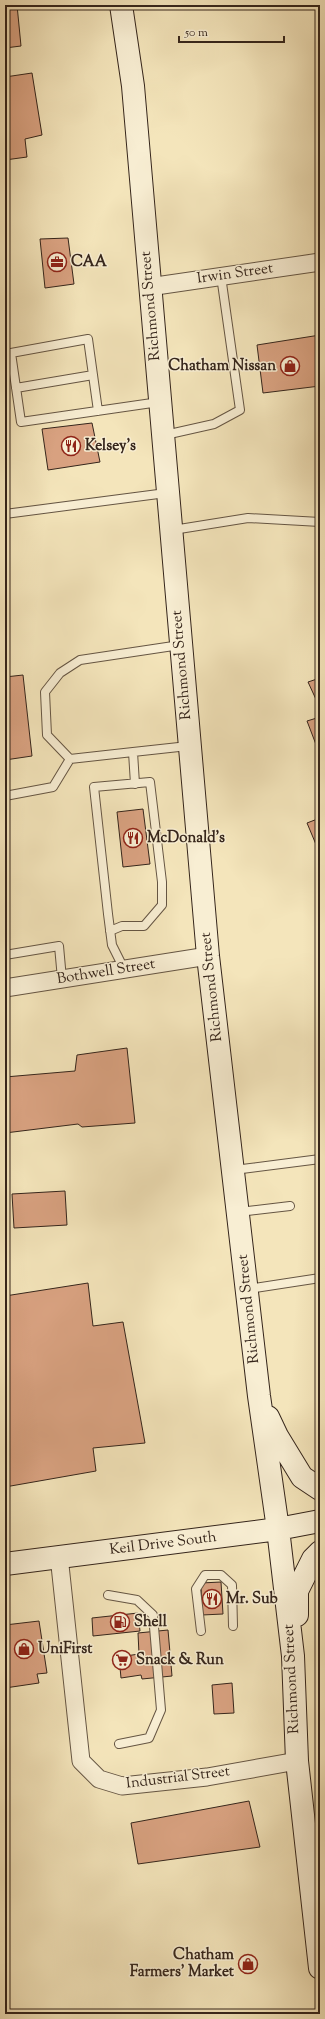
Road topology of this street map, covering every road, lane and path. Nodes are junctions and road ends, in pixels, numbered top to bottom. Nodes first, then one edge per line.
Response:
1 (121, 5) edge
2 (320, 262) edge
3 (220, 276) junction
4 (149, 287) junction
5 (93, 375) junction
6 (16, 388) junction
7 (159, 402) junction
8 (98, 411) junction
9 (162, 435) junction
10 (167, 493) junction
11 (5, 514) edge
12 (320, 522) edge
13 (170, 530) junction
14 (180, 645) junction
15 (189, 746) junction
16 (133, 752) junction
17 (70, 759) junction
18 (135, 784) junction
19 (5, 796) edge
20 (110, 931) junction
21 (5, 955) edge
22 (208, 956) junction
23 (124, 969) junction
24 (62, 979) junction
25 (5, 988) edge
26 (320, 1159) edge
27 (234, 1170) junction
28 (290, 1206) dead end
29 (238, 1212) junction
30 (320, 1278) edge
31 (247, 1289) junction
32 (259, 1396) junction
33 (320, 1489) edge
34 (320, 1521) edge
35 (278, 1529) junction
36 (320, 1552) edge
37 (59, 1556) junction
38 (5, 1564) edge
39 (108, 1595) dead end
40 (233, 1626) dead end
41 (201, 1630) dead end
42 (292, 1656) junction
43 (119, 1744) dead end
44 (297, 1761) junction
45 (316, 1905) edge
46 (320, 1968) edge

1 - 4 main road, Richmond Street
2 - 3 street, Irwin Street
3 - 4 street, Irwin Street
3 - 9 lane
4 - 7 main road, Richmond Street
5 - 6 lane
5 - 6 lane
5 - 8 lane
6 - 8 lane
7 - 8 lane
7 - 9 main road, Richmond Street
9 - 10 main road, Richmond Street
10 - 11 lane
10 - 13 main road, Richmond Street
12 - 13 lane
13 - 14 main road, Richmond Street
14 - 15 main road, Richmond Street
14 - 17 lane
15 - 16 lane
15 - 22 main road, Richmond Street
16 - 17 lane
16 - 18 lane
17 - 19 lane
18 - 20 lane
18 - 20 lane
20 - 23 lane
21 - 24 lane
22 - 23 street, Bothwell Street
22 - 27 main road, Richmond Street
23 - 24 street, Bothwell Street
24 - 25 street, Bothwell Street
26 - 27 lane
27 - 29 main road, Richmond Street
28 - 29 lane
29 - 31 main road, Richmond Street
30 - 31 lane
31 - 32 main road, Richmond Street
32 - 33 main road
32 - 35 main road, Richmond Street
34 - 35 main road, Keil Drive South
35 - 37 main road, Keil Drive South
35 - 42 main road, Richmond Street
36 - 42 main road
37 - 38 main road, Keil Drive South
37 - 44 street, Industrial Street
39 - 43 lane
40 - 41 lane
42 - 44 main road, Richmond Street
44 - 45 main road, Richmond Street
45 - 46 main road, Richmond Street

